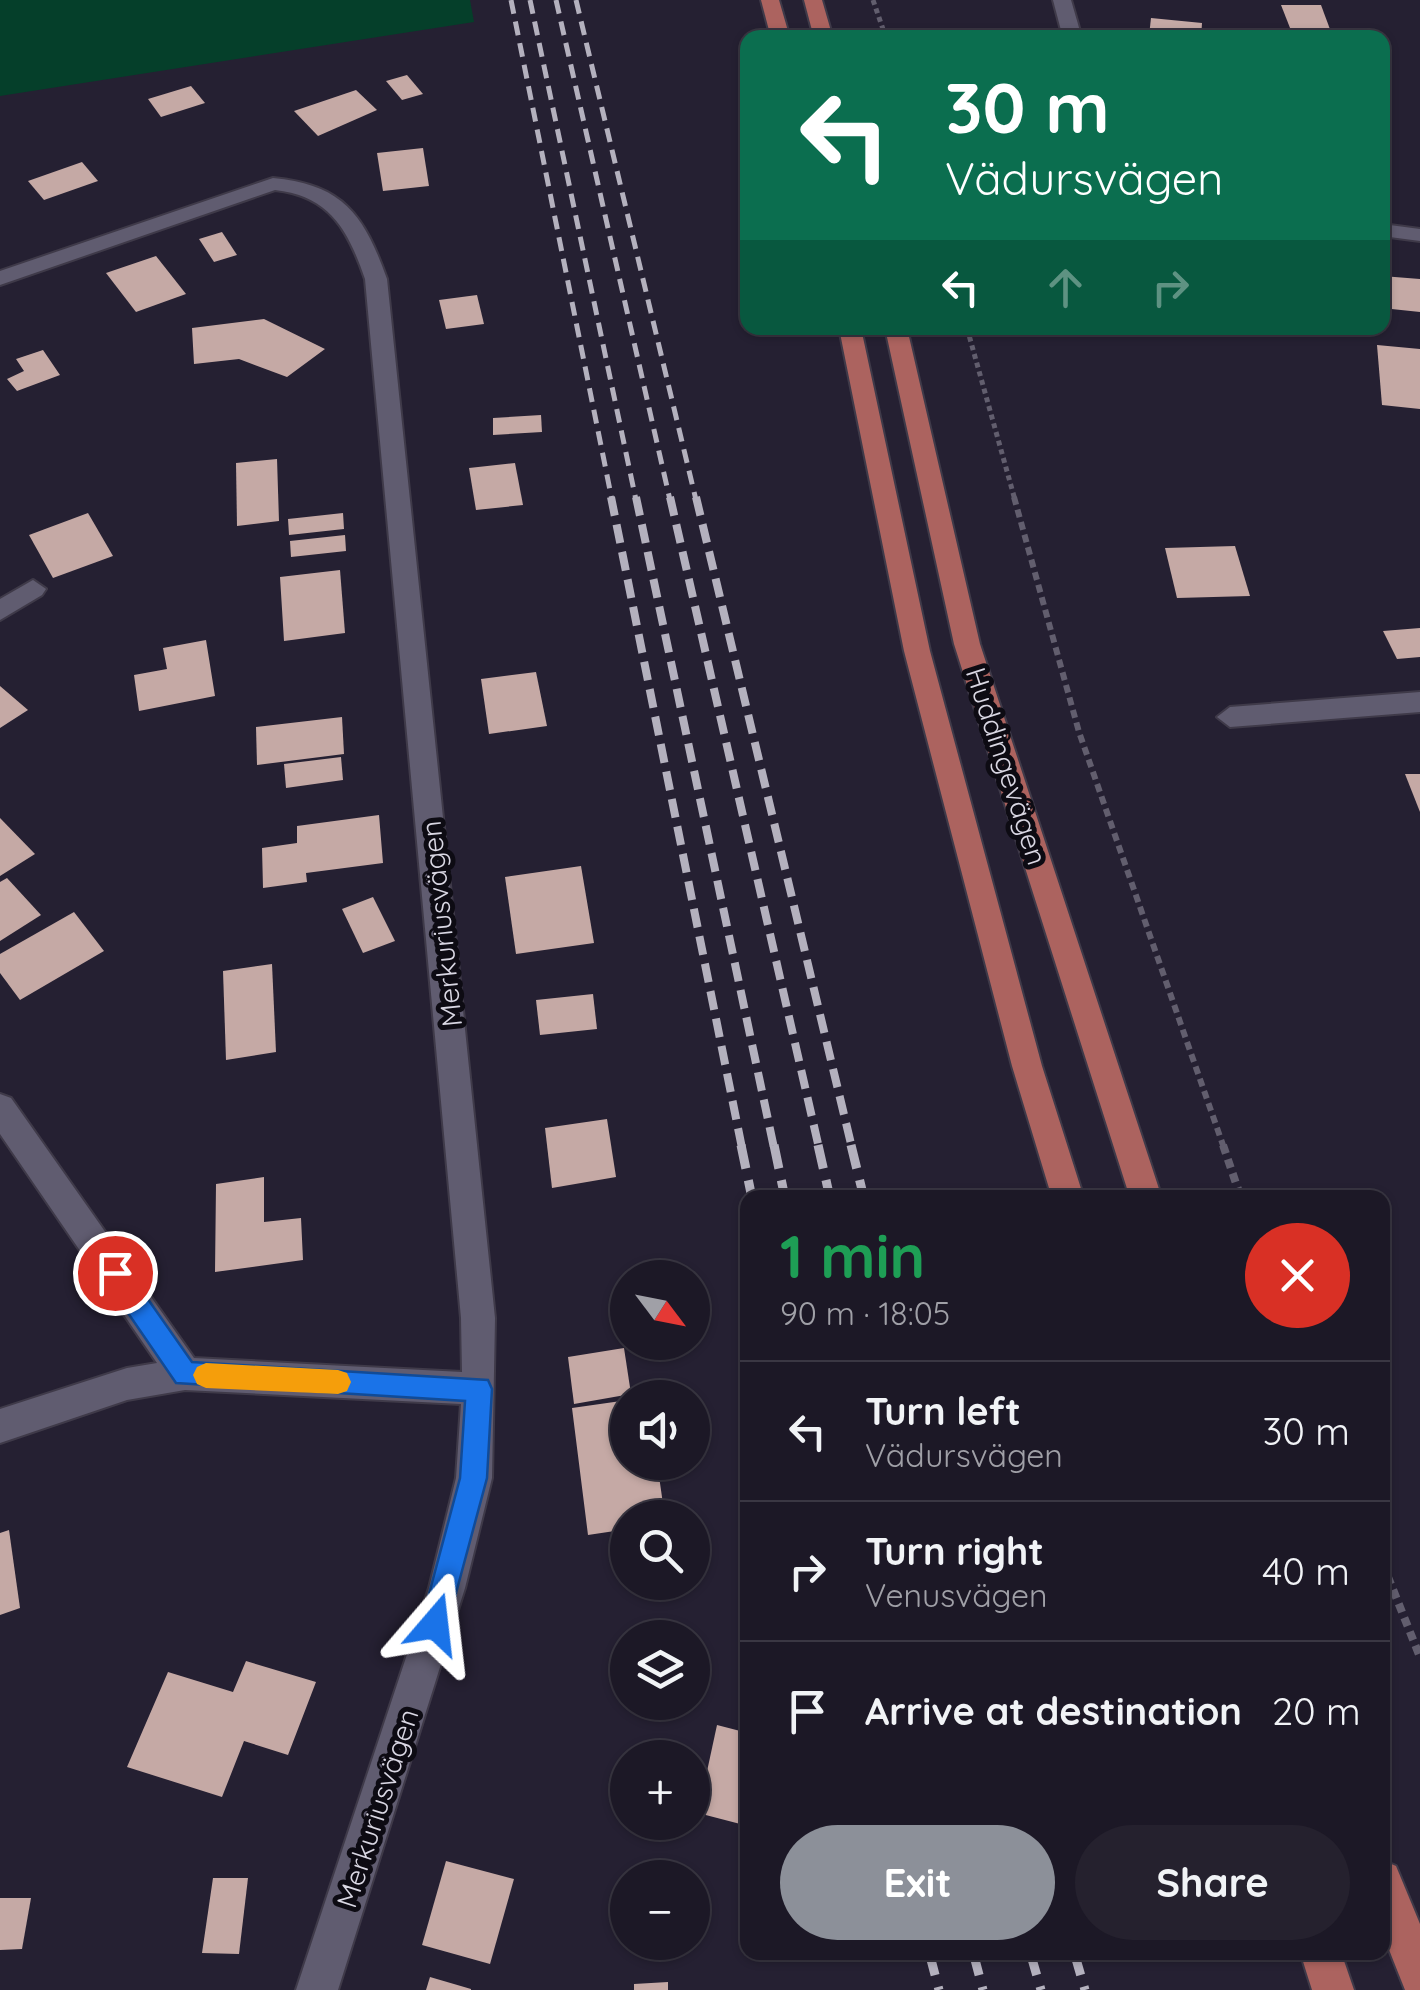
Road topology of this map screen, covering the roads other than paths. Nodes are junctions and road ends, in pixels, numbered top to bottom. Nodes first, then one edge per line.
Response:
1 (770, 0) edge
2 (814, 0) edge
3 (1062, 0) edge
4 (779, 30) edge
5 (822, 30) edge
6 (1070, 30) edge
7 (1390, 231) edge
8 (1420, 235) edge
9 (0, 278) edge
10 (851, 335) edge
11 (898, 335) edge
12 (33, 590) dead end
13 (0, 612) edge
14 (1420, 702) edge
15 (1230, 717) dead end
16 (0, 1108) edge
17 (1066, 1190) edge
18 (1143, 1190) edge
19 (186, 1374) junction
20 (479, 1389) junction
21 (0, 1426) edge
22 (1390, 1900) edge
23 (1323, 1960) edge
24 (1420, 1975) edge
25 (317, 1990) edge
26 (1333, 1990) edge

1 - 4 main road
2 - 5 main road
3 - 6 street
7 - 8 street
9 - 20 street, Merkuriusvägen
10 - 17 main road, Huddingevägen
11 - 18 main road, Huddingevägen
12 - 13 street
14 - 15 street
16 - 19 street
19 - 20 street
19 - 21 street
20 - 25 street, Merkuriusvägen
22 - 24 main road
23 - 26 main road

